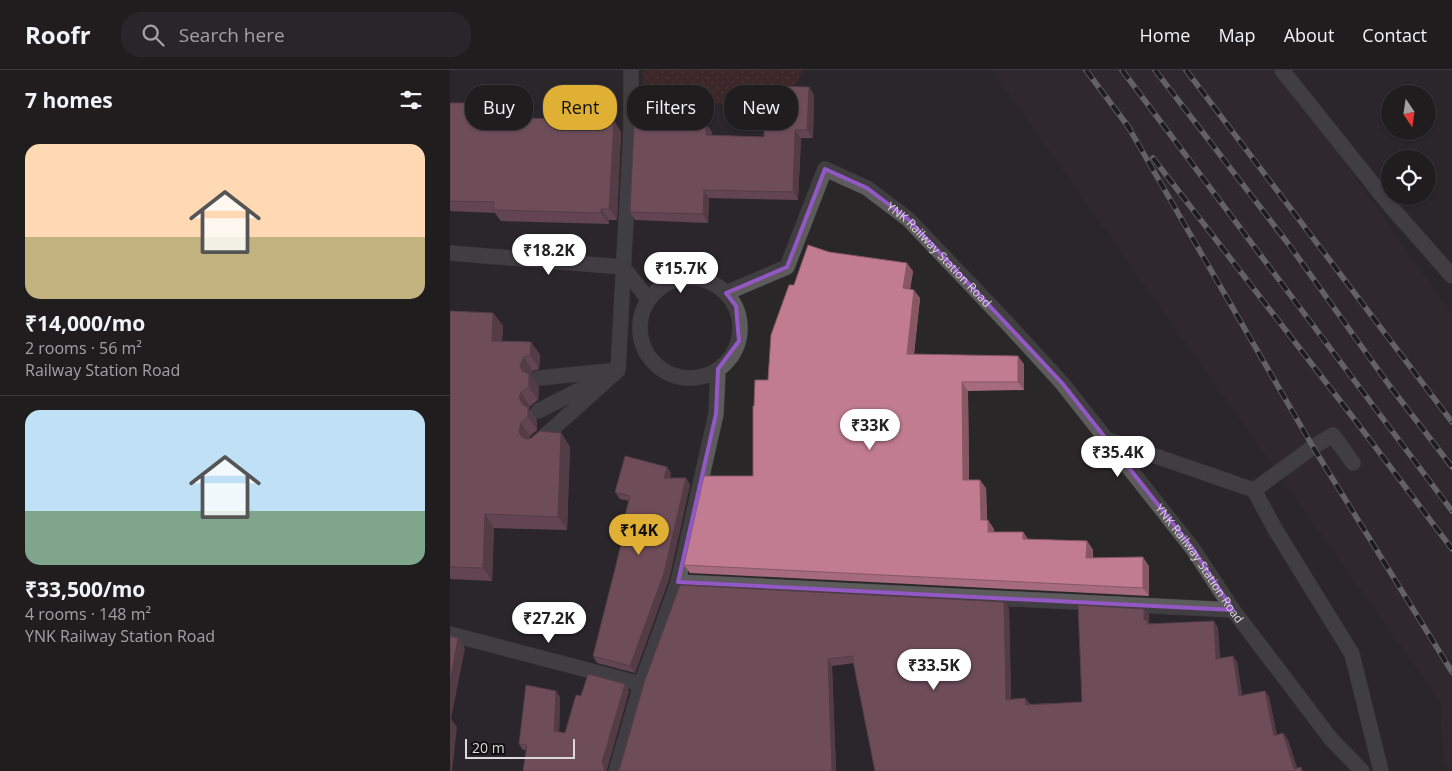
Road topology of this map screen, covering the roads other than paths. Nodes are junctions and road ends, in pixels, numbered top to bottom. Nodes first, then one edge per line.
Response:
1 (631, 70) edge
2 (1282, 70) edge
3 (450, 253) edge
4 (623, 266) junction
5 (1452, 276) edge
6 (726, 292) junction
7 (648, 299) junction
8 (718, 369) junction
9 (618, 370) junction
10 (539, 378) dead end
11 (538, 411) dead end
12 (1106, 439) junction
13 (536, 443) edge
14 (1353, 463) dead end
15 (1254, 490) junction
16 (678, 582) junction
17 (1233, 610) junction
18 (450, 634) edge
19 (641, 684) junction
20 (616, 771) edge
21 (1362, 771) edge
22 (1380, 771) edge

1 - 4 street
2 - 5 street
3 - 4 street
4 - 7 street
4 - 9 street
6 - 7 street
6 - 8 street
6 - 12 street, YNK Railway Station Road
7 - 8 street
8 - 16 street
9 - 10 street
9 - 11 street
9 - 13 street
12 - 15 street
12 - 17 street, YNK Railway Station Road
14 - 15 street
15 - 22 street
16 - 17 street
16 - 19 street
17 - 21 street, YNK Railway Station Road
18 - 19 street
19 - 20 street

